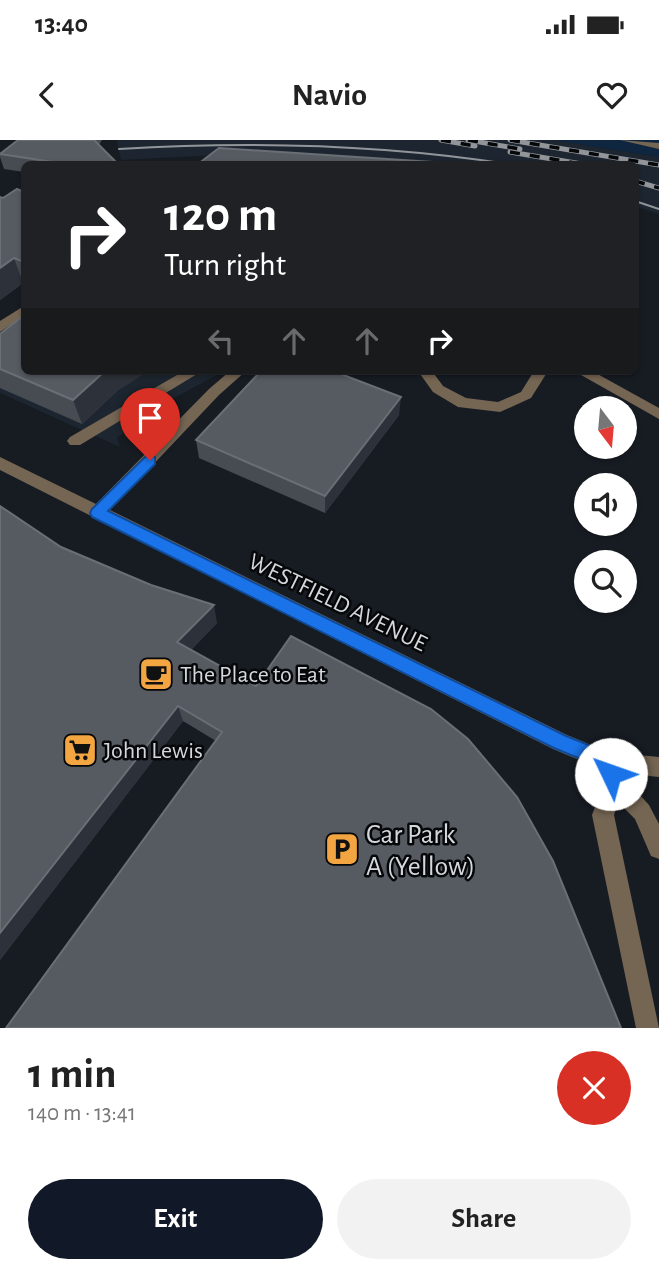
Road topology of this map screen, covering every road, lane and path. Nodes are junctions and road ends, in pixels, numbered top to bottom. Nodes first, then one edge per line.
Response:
1 (625, 140) edge
2 (659, 146) edge
3 (21, 312) edge
4 (0, 328) edge
5 (188, 375) edge
6 (234, 375) edge
7 (428, 375) edge
8 (538, 375) edge
9 (589, 375) edge
10 (659, 414) edge
11 (75, 441) dead end
12 (0, 463) edge
13 (97, 513) junction
14 (608, 761) junction
15 (659, 767) edge
16 (614, 783) junction
17 (659, 848) edge
18 (648, 1028) edge

1 - 2 street
3 - 4 street
5 - 11 street
6 - 13 street
7 - 8 street
9 - 10 street
12 - 13 street, WESTFIELD AVENUE
13 - 14 street, WESTFIELD AVENUE
14 - 15 street, WESTFIELD AVENUE
14 - 16 street
16 - 17 street
16 - 18 street

